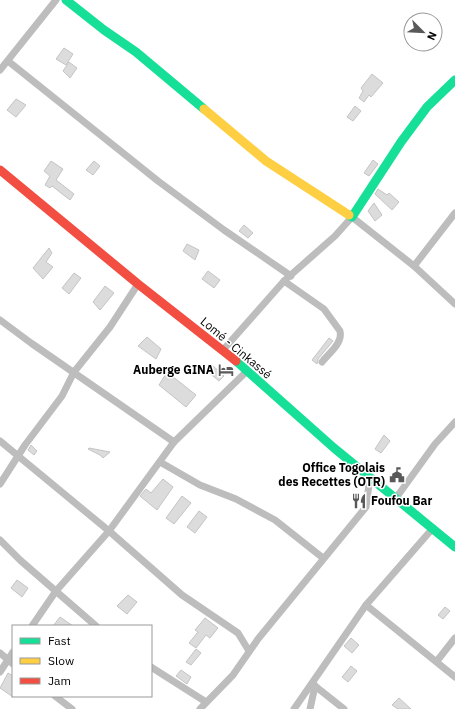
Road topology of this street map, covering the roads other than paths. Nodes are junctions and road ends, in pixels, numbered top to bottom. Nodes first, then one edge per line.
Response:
1 (56, 0) edge
2 (66, 0) edge
3 (8, 61) junction
4 (0, 70) edge
5 (455, 80) edge
6 (0, 170) edge
7 (455, 213) edge
8 (352, 217) junction
9 (414, 266) junction
10 (291, 276) junction
11 (284, 281) junction
12 (138, 284) junction
13 (455, 304) edge
14 (0, 320) edge
15 (223, 350) junction
16 (322, 362) dead end
17 (74, 372) junction
18 (246, 372) junction
19 (455, 422) edge
20 (0, 441) edge
21 (174, 442) junction
22 (19, 456) junction
23 (160, 462) junction
24 (370, 477) junction
25 (0, 484) edge
26 (396, 498) junction
27 (433, 528) junction
28 (109, 531) junction
29 (0, 540) edge
30 (455, 547) edge
31 (323, 558) junction
32 (56, 591) junction
33 (366, 605) junction
34 (33, 625) edge
35 (95, 625) edge
36 (455, 638) edge
37 (249, 651) junction
38 (0, 653) edge
39 (10, 662) edge
40 (437, 662) junction
41 (152, 668) edge
42 (0, 672) edge
43 (455, 677) edge
44 (314, 684) junction
45 (56, 697) edge
46 (206, 702) junction
47 (72, 709) edge
48 (200, 709) edge
49 (294, 709) edge
50 (310, 709) edge
51 (344, 709) edge

1 - 3 street
2 - 8 main road
3 - 4 street
3 - 10 street
5 - 8 main road
6 - 12 main road, Lomé - Cinkassé
7 - 9 street
8 - 9 street
8 - 10 street
9 - 13 street
10 - 11 street
11 - 15 street
11 - 16 street
12 - 15 main road, Lomé - Cinkassé
12 - 17 street
14 - 17 street
15 - 18 main road, Lomé - Cinkassé
17 - 21 street
17 - 22 street
18 - 21 street
18 - 24 main road, Lomé - Cinkassé
19 - 26 street
20 - 22 street
21 - 23 street
22 - 25 street
22 - 28 street
23 - 28 street
23 - 31 street
24 - 26 main road, Lomé - Cinkassé
24 - 31 street
26 - 27 main road, Lomé - Cinkassé
27 - 30 main road, Lomé - Cinkassé
27 - 33 street
28 - 32 street
28 - 37 street
29 - 32 street
31 - 37 street
32 - 34 street
32 - 35 street
33 - 40 street
33 - 44 street
36 - 40 street
37 - 46 street
38 - 39 street
39 - 42 street
40 - 43 street
41 - 46 street
44 - 49 street
44 - 50 street
44 - 51 street
45 - 47 street
46 - 48 street

